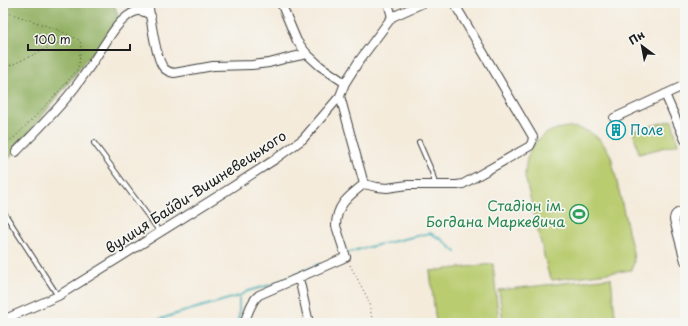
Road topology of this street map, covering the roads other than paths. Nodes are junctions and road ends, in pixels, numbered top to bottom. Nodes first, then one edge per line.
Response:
1 (148, 3) edge
2 (281, 3) edge
3 (388, 3) edge
4 (423, 3) edge
5 (454, 3) edge
6 (151, 16) junction
7 (392, 17) junction
8 (307, 54) junction
9 (345, 83) junction
10 (685, 85) edge
11 (665, 94) junction
12 (340, 96) junction
13 (614, 118) dead end
14 (685, 140) edge
15 (419, 142) dead end
16 (94, 143) dead end
17 (16, 152) dead end
18 (364, 184) junction
19 (435, 185) junction
20 (3, 211) edge
21 (685, 211) edge
22 (160, 232) junction
23 (685, 260) edge
24 (299, 278) junction
25 (58, 296) junction
26 (3, 320) edge
27 (685, 321) edge
28 (244, 323) edge
29 (309, 323) edge
30 (676, 323) edge

1 - 6 street
2 - 8 street
3 - 7 street
4 - 7 street, вулиця Байди-Вишневецького
5 - 19 street
6 - 8 street
6 - 17 street
7 - 9 street, вулиця Байди-Вишневецького
8 - 9 street
9 - 12 street, вулиця Байди-Вишневецького
10 - 11 street
11 - 13 street
11 - 14 street
12 - 18 street
12 - 22 street, вулиця Байди-Вишневецького
15 - 19 lane
16 - 22 lane
18 - 19 street
18 - 24 street
20 - 25 lane
21 - 23 street
22 - 25 street, вулиця Байди-Вишневецького
24 - 28 street
24 - 29 street
25 - 26 street, вулиця Байди-Вишневецького
27 - 30 lane

